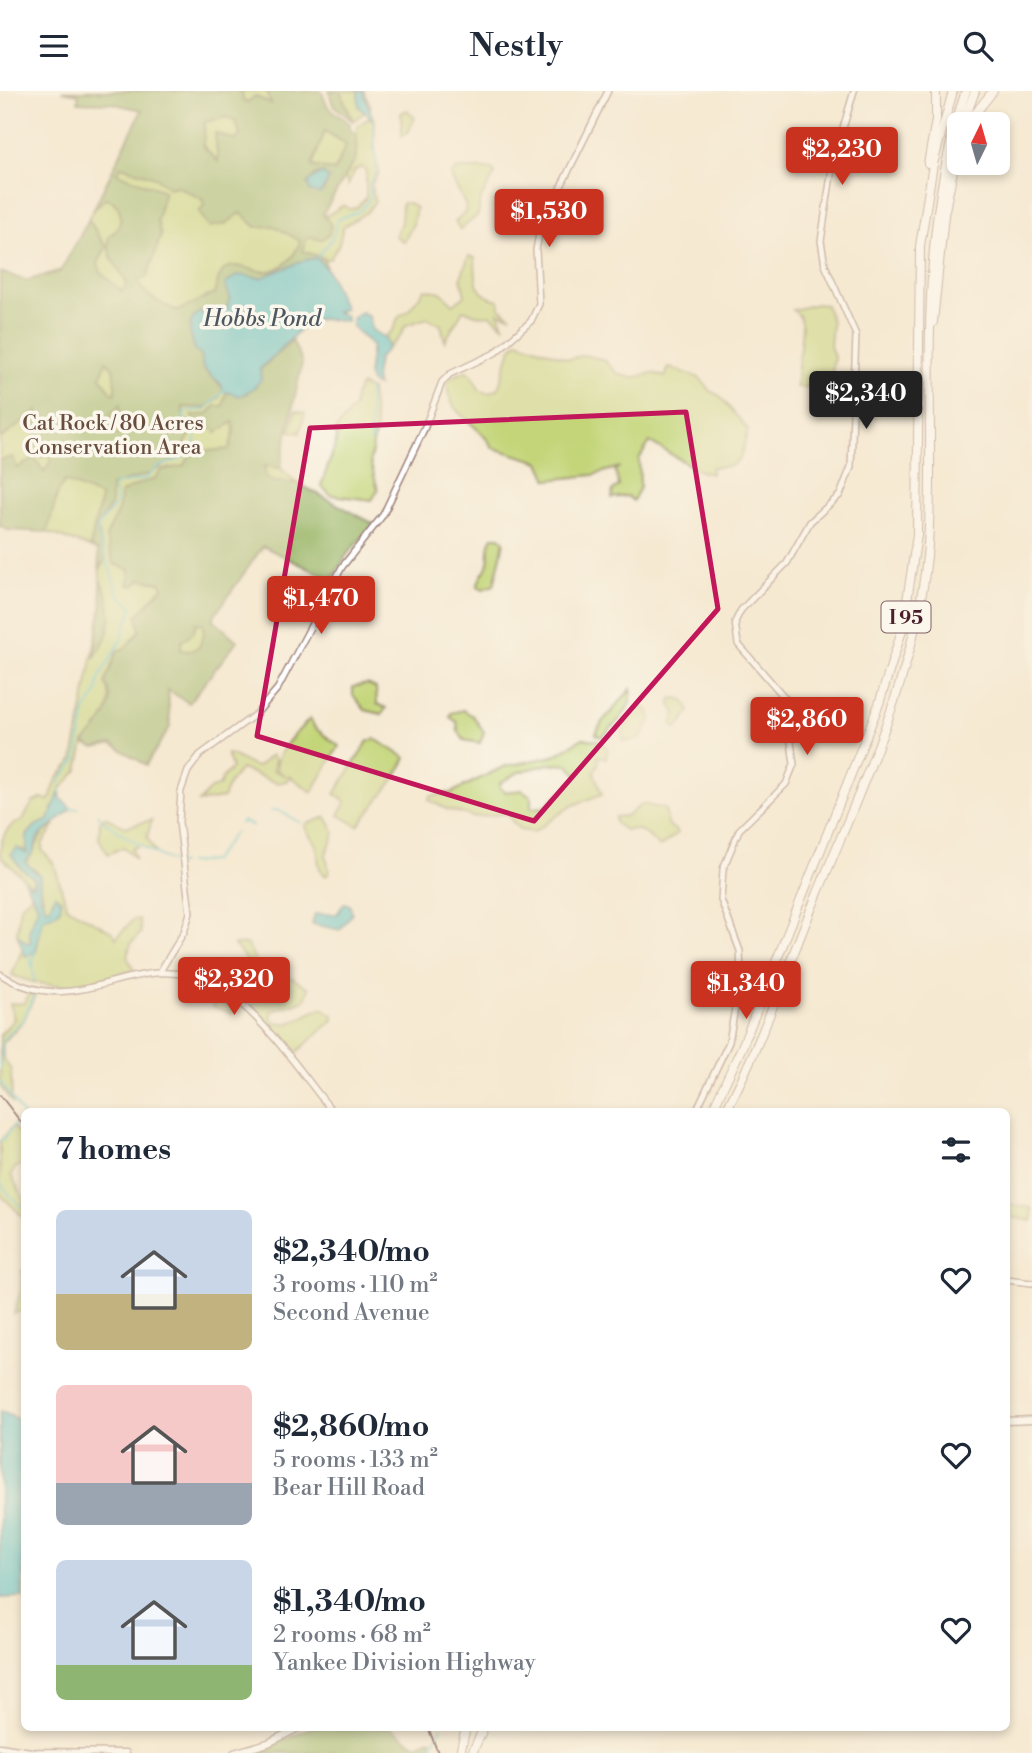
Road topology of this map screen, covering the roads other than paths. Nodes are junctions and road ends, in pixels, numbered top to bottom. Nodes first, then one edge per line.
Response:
1 (608, 91) edge
2 (854, 91) edge
3 (936, 91) edge
4 (953, 91) edge
5 (966, 91) edge
6 (975, 91) edge
7 (993, 91) edge
8 (969, 112) edge
9 (975, 112) edge
10 (952, 175) edge
11 (926, 199) junction
12 (929, 339) junction
13 (169, 955) junction
14 (161, 970) junction
15 (171, 970) junction
16 (0, 974) edge
17 (330, 1108) edge
18 (697, 1108) edge
19 (713, 1108) edge
20 (727, 1108) edge
21 (1010, 1280) edge
22 (1032, 1283) edge
23 (1032, 1420) edge
24 (1010, 1421) edge
25 (292, 1731) edge
26 (463, 1731) edge
27 (477, 1731) edge
28 (482, 1731) edge
29 (0, 1747) edge
30 (460, 1752) edge
31 (126, 1753) edge
32 (234, 1753) edge
33 (472, 1753) edge

1 - 13 street
2 - 18 street
3 - 11 highway
4 - 11 highway, I 95
5 - 12 highway, I 95
6 - 8 highway
7 - 9 highway
10 - 12 highway
11 - 19 highway, I 95
12 - 20 highway, I 95
13 - 14 street
13 - 15 street
14 - 15 street
14 - 16 street
15 - 17 street
21 - 22 street
23 - 24 main road
25 - 32 main road
26 - 30 highway
27 - 33 highway
28 - 33 highway
29 - 31 main road

